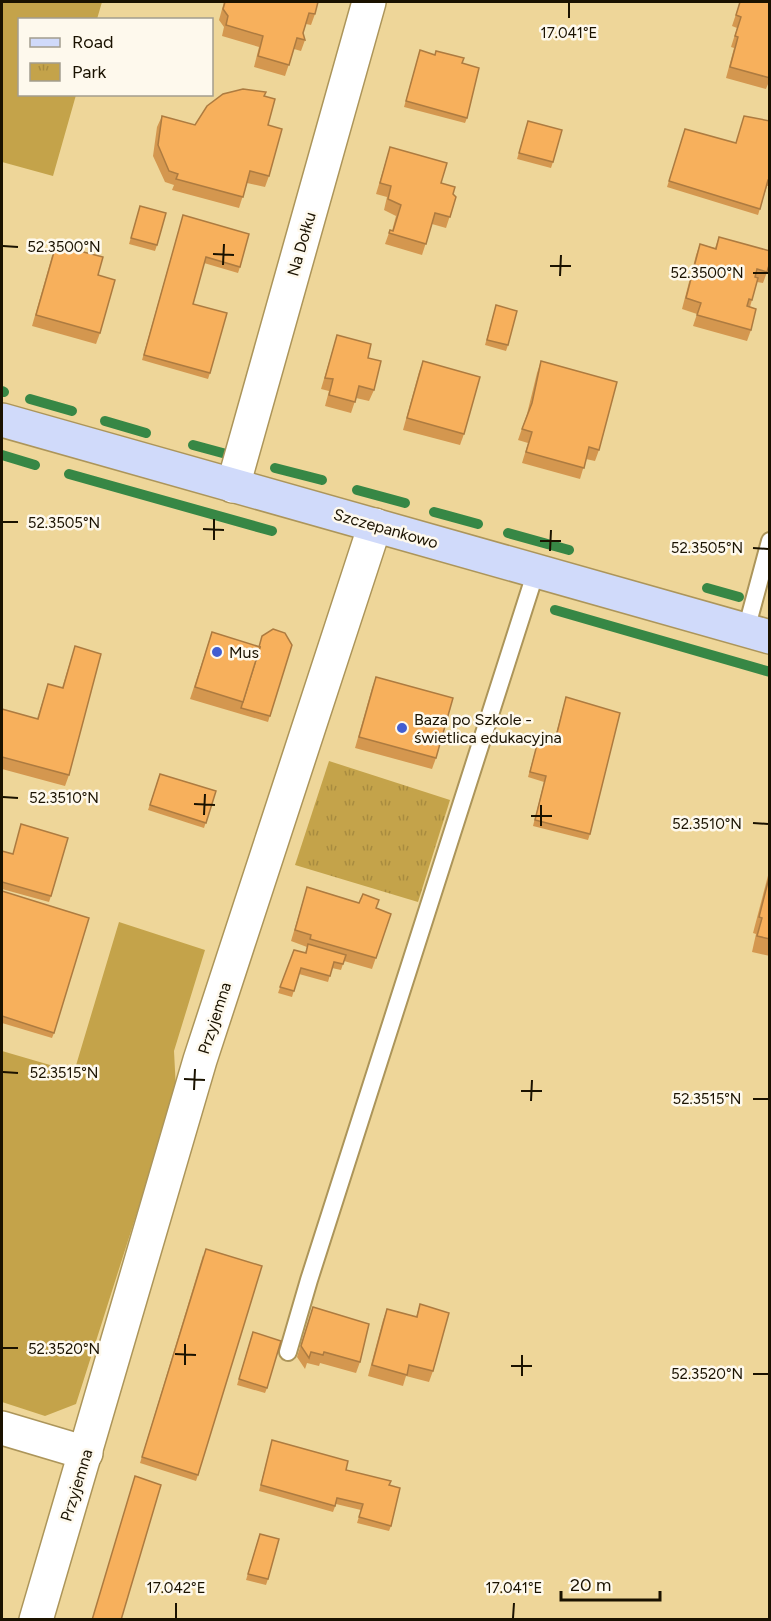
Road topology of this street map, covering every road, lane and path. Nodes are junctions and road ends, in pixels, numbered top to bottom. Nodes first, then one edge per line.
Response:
1 (369, 2) edge
2 (2, 420) edge
3 (233, 486) junction
4 (375, 525) junction
5 (770, 541) edge
6 (536, 571) junction
7 (758, 634) edge
8 (288, 1352) dead end
9 (2, 1428) edge
10 (86, 1453) junction
11 (36, 1620) edge

1 - 3 street, Na Dołku
2 - 3 street, Szczepankowo
3 - 4 street, Szczepankowo
4 - 6 street, Szczepankowo
4 - 10 street, Przyjemna
5 - 7 lane
6 - 7 street, Szczepankowo
6 - 8 lane
9 - 10 street
10 - 11 street, Przyjemna

